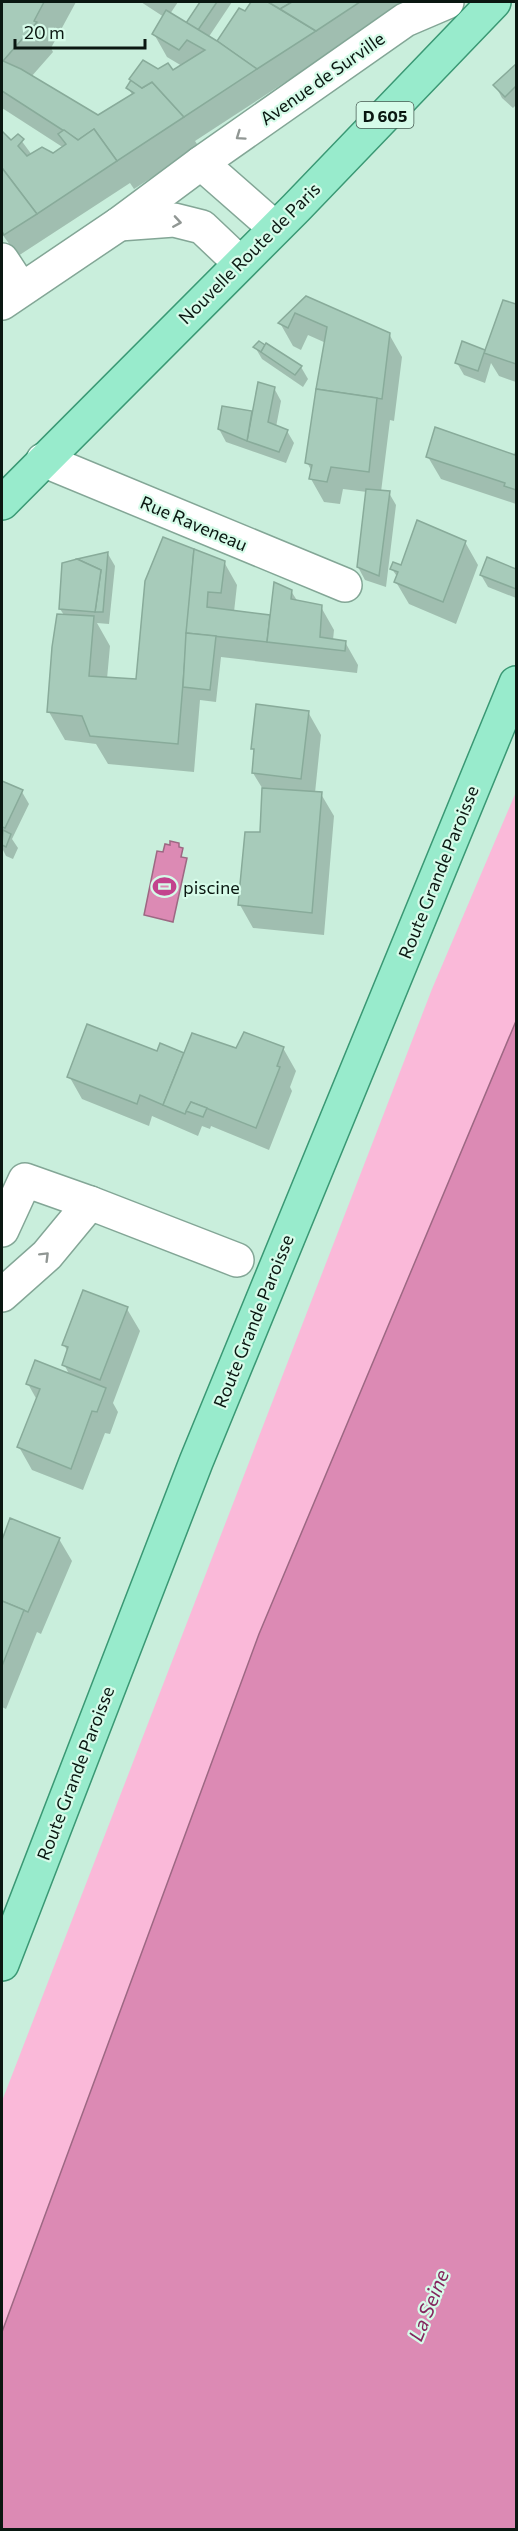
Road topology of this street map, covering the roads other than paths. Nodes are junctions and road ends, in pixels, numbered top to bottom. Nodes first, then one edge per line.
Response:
1 (447, 2) edge
2 (494, 2) edge
3 (201, 163) junction
4 (119, 224) junction
5 (274, 228) junction
6 (2, 261) edge
7 (240, 263) junction
8 (11, 296) edge
9 (43, 460) junction
10 (2, 503) edge
11 (345, 585) dead end
12 (516, 682) edge
13 (90, 1203) junction
14 (2, 1230) edge
15 (237, 1260) dead end
16 (2, 1295) edge
17 (2, 1964) edge

1 -> 3 street, Avenue de Surville
2 - 5 main road, Nouvelle Route de Paris / D 605
3 - 4 street, Avenue de Surville
3 - 5 street
4 -> 7 street, Avenue de Surville
4 - 8 street, Avenue de Surville
5 - 7 main road, Nouvelle Route de Paris / D 605
6 - 8 street
7 - 9 main road, Nouvelle Route de Paris / D 605
9 - 10 main road, Nouvelle Route de Paris / D 605
9 - 11 street, Rue Raveneau
12 - 17 main road, Route Grande Paroisse
13 - 14 street
13 - 15 street
16 -> 13 street

